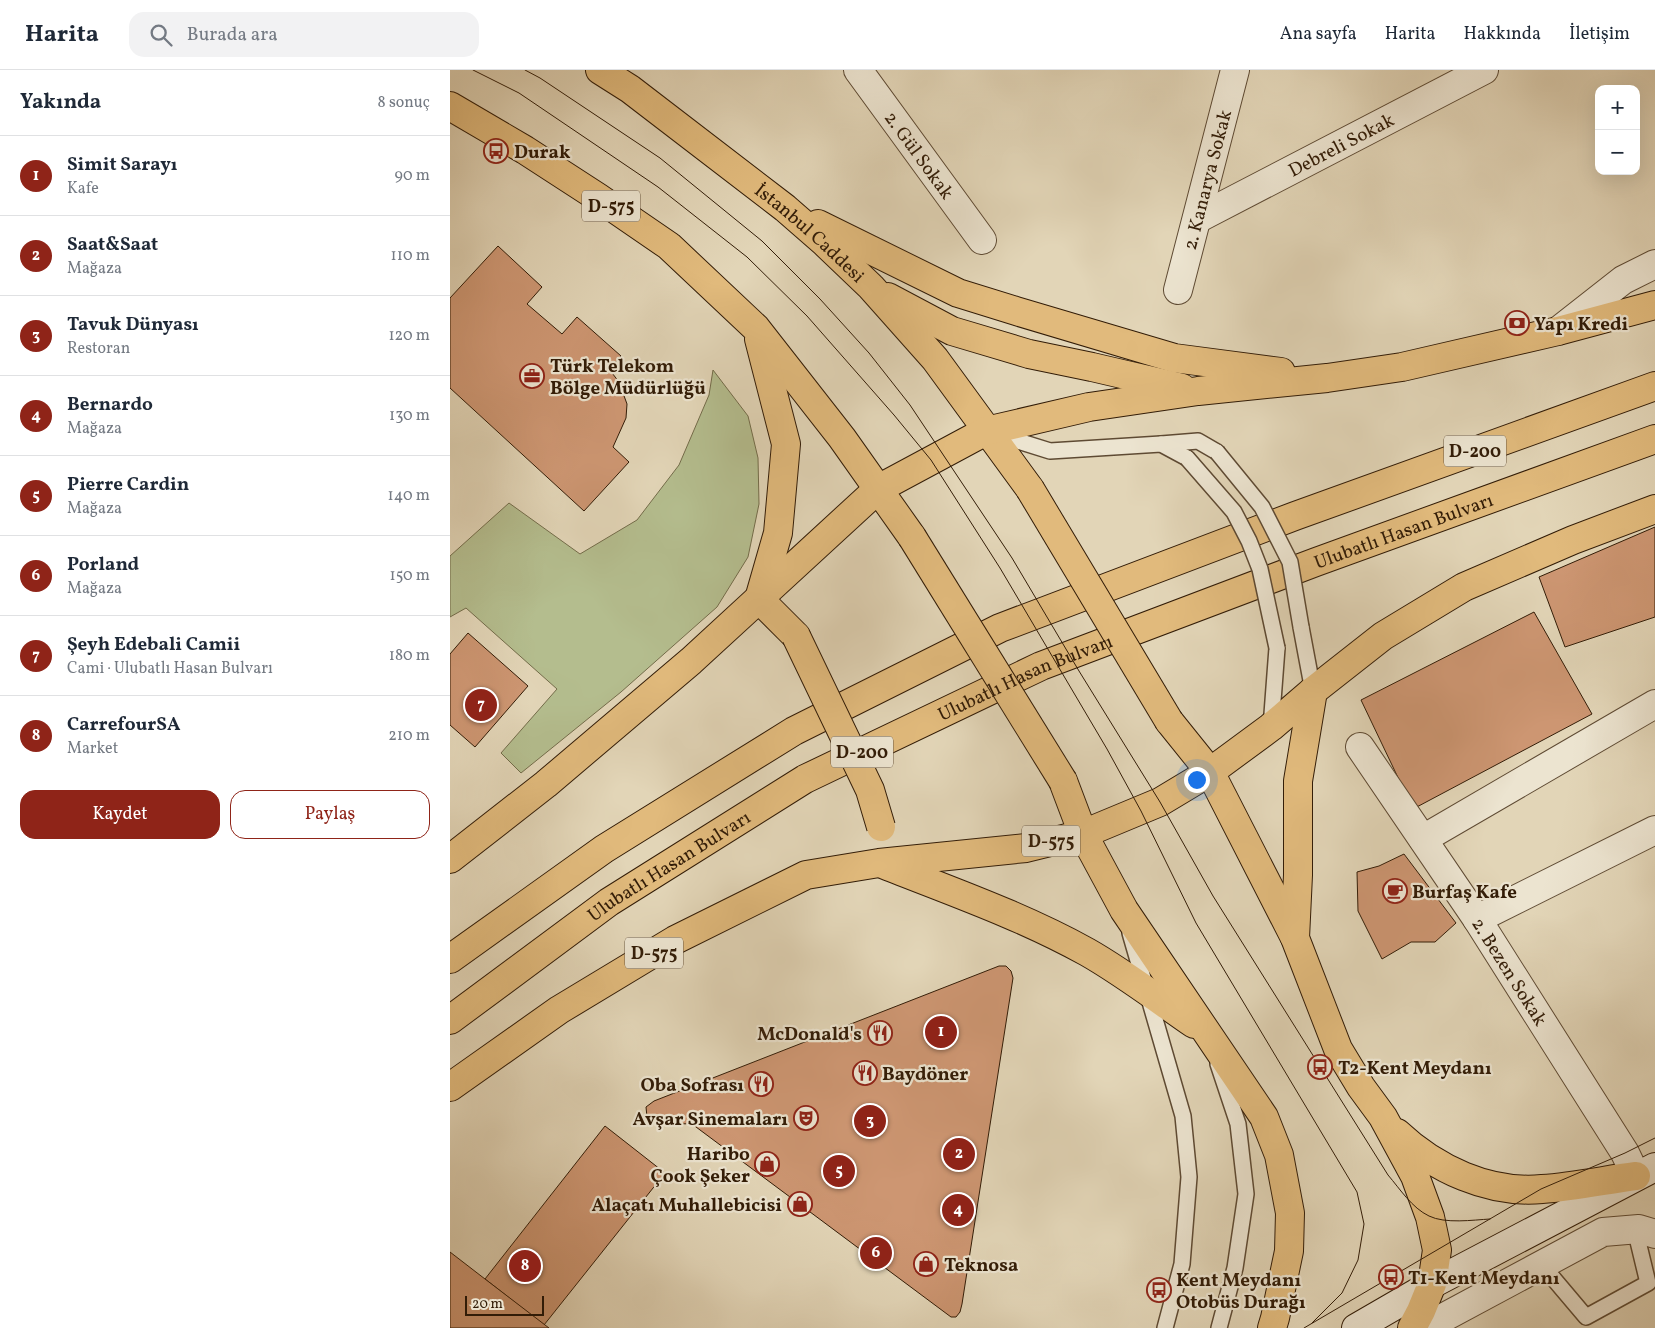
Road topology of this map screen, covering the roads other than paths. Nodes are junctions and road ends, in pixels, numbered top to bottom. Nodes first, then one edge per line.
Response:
1 (600, 70) edge
2 (858, 70) edge
3 (1235, 70) edge
4 (1484, 70) edge
5 (623, 80) edge
6 (450, 106) edge
7 (785, 208) junction
8 (1198, 219) junction
9 (982, 240) dead end
10 (1655, 264) edge
11 (871, 287) junction
12 (1178, 290) dead end
13 (1655, 304) edge
14 (756, 328) junction
15 (1558, 331) junction
16 (1328, 378) junction
17 (1655, 386) edge
18 (1198, 391) junction
19 (986, 431) junction
20 (1655, 439) edge
21 (1161, 444) junction
22 (878, 489) junction
23 (1655, 509) edge
24 (759, 599) junction
25 (1312, 691) junction
26 (1655, 704) edge
27 (1271, 727) junction
28 (1360, 748) dead end
29 (1210, 772) junction
30 (1655, 830) edge
31 (1084, 834) junction
32 (1422, 839) junction
33 (450, 859) edge
34 (879, 863) junction
35 (1124, 910) junction
36 (1477, 919) junction
37 (1295, 938) junction
38 (450, 959) edge
39 (1148, 992) junction
40 (450, 1020) edge
41 (1208, 1034) junction
42 (450, 1088) edge
43 (1383, 1117) junction
44 (1646, 1171) edge
45 (1645, 1232) edge
46 (1542, 1265) junction
47 (1432, 1284) junction
48 (1165, 1328) edge
49 (1219, 1328) edge
50 (1272, 1328) edge
51 (1356, 1328) edge
52 (1412, 1328) edge
53 (1424, 1328) edge

1 - 5 highway, İstanbul Caddesi
2 - 9 street, 2. Gül Sokak
3 - 8 street, 2. Kanarya Sokak
4 - 8 street, Debreli Sokak
5 - 7 highway, İstanbul Caddesi
6 - 14 highway, D-575
7 - 11 highway, İstanbul Caddesi
7 - 16 highway
8 - 12 street, 2. Kanarya Sokak
10 - 15 street
11 - 18 highway
11 - 19 highway, İstanbul Caddesi
13 - 15 highway
14 - 22 highway
14 - 24 highway
15 - 16 highway
16 - 18 highway
17 - 38 highway, D-200
18 - 19 highway
19 - 21 lane
19 - 22 highway
19 - 29 highway, İstanbul Caddesi, bridge
20 - 40 highway, Ulubatlı Hasan Bulvarı / D-200
21 - 25 lane, bridge
21 - 27 lane, bridge
22 - 24 highway
22 - 31 highway, bridge
23 - 25 highway
24 - 33 highway
24 - 34 highway, bridge
25 - 27 highway
25 - 37 highway
26 - 32 street
27 - 29 highway
28 - 32 street, 2. Bezen Sokak
29 - 31 highway, D-575
29 - 37 highway, İstanbul Caddesi
30 - 36 street
31 - 34 highway, D-575
31 - 35 highway
32 - 36 street, 2. Bezen Sokak
34 - 39 highway
34 - 42 highway, D-575
35 - 39 lane
35 - 41 highway
36 - 44 street, 2. Bezen Sokak
37 - 43 highway, İstanbul Caddesi
39 - 41 highway
39 - 48 lane
41 - 49 lane
41 - 50 highway
43 - 44 highway
43 - 47 highway
44 - 47 street
45 - 46 street
45 - 46 lane
46 - 53 street
47 - 51 street
47 - 52 highway

